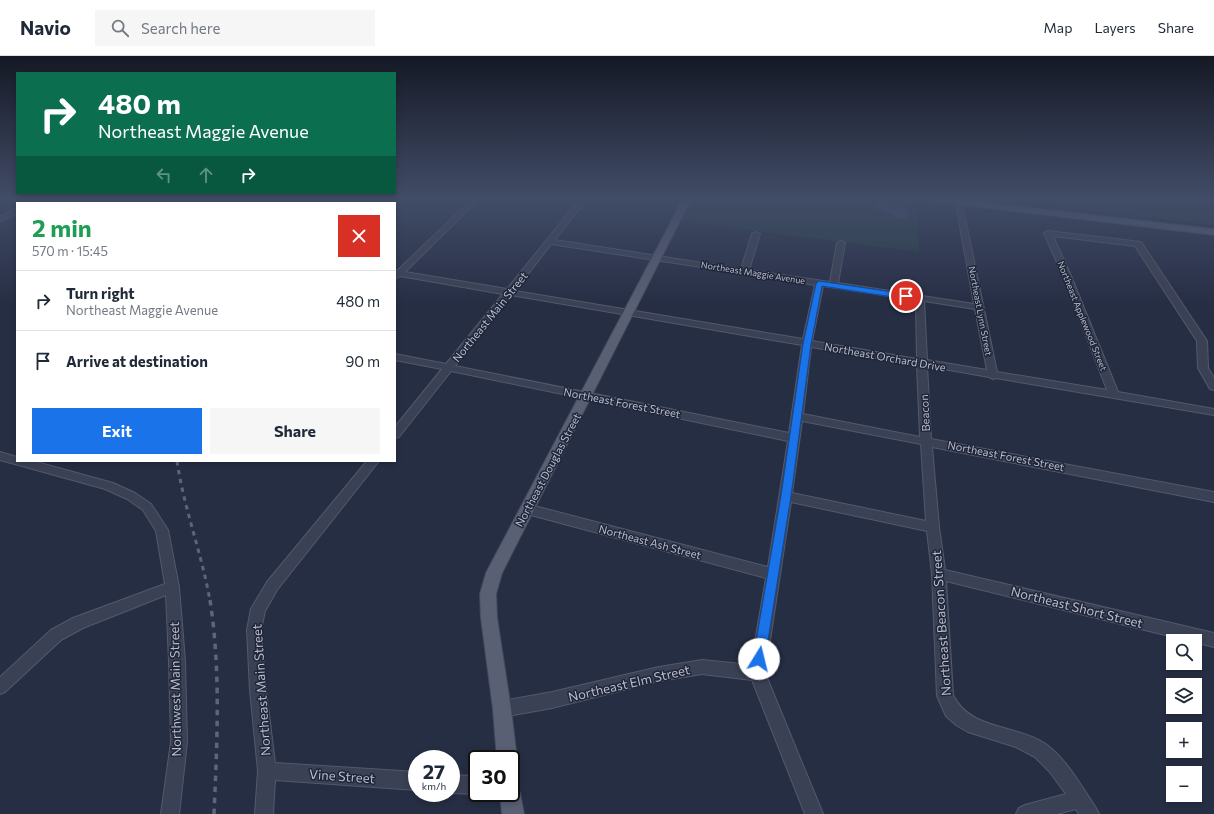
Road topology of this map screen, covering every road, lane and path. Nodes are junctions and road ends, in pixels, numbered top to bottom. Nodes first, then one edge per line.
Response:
1 (439, 234) edge
2 (556, 234) edge
3 (668, 234) edge
4 (756, 234) dead end
5 (965, 234) edge
6 (1049, 234) edge
7 (1059, 234) edge
8 (550, 242) junction
9 (840, 242) dead end
10 (656, 258) junction
11 (744, 272) junction
12 (396, 275) edge
13 (819, 284) junction
14 (834, 286) junction
15 (509, 293) junction
16 (920, 298) junction
17 (979, 307) junction
18 (628, 313) junction
19 (807, 344) junction
20 (396, 357) edge
21 (922, 363) junction
22 (449, 368) junction
23 (993, 376) junction
24 (1214, 387) edge
25 (586, 396) junction
26 (1114, 396) junction
27 (1214, 412) edge
28 (798, 417) junction
29 (396, 433) edge
30 (794, 438) junction
31 (926, 440) junction
32 (0, 456) edge
33 (16, 460) edge
34 (22, 462) edge
35 (372, 462) edge
36 (786, 496) junction
37 (1214, 497) edge
38 (527, 509) junction
39 (933, 527) junction
40 (772, 574) junction
41 (939, 574) junction
42 (172, 587) junction
43 (1214, 640) edge
44 (757, 673) junction
45 (0, 687) edge
46 (502, 709) junction
47 (506, 750) edge
48 (267, 771) junction
49 (408, 780) edge
50 (1079, 799) junction
51 (511, 802) edge
52 (170, 814) edge
53 (264, 814) edge
54 (513, 814) edge
55 (814, 814) edge
56 (1025, 814) edge
57 (1090, 814) edge

1 - 12 street
2 - 8 street, Northeast Main Street
3 - 10 main road, Northeast Douglas Street
4 - 11 street
5 - 17 street, Northeast Lynn Street
6 - 26 street, Northeast Applewood Street
7 - 24 street, Northeast Applewood Street
8 - 10 street, Northeast Maggie Avenue
8 - 15 street, Northeast Main Street
9 - 14 street
10 - 11 street, Northeast Maggie Avenue
10 - 18 main road, Northeast Douglas Street
11 - 13 street, Northeast Maggie Avenue
12 - 15 street, Northeast Orchard Drive
13 - 14 street, Northeast Maggie Avenue
13 - 19 street
14 - 16 street, Northeast Maggie Avenue
15 - 18 street, Northeast Orchard Drive
15 - 22 street, Northeast Main Street
16 - 17 street, Northeast Maggie Avenue
16 - 21 street, Beacon
17 - 23 street, Northeast Lynn Street
18 - 19 street, Northeast Orchard Drive
18 - 25 main road, Northeast Douglas Street
19 - 21 street, Northeast Orchard Drive
19 - 28 street
20 - 22 street, Northeast Forest Street
21 - 23 street, Northeast Orchard Drive
21 - 31 street, Beacon
22 - 25 street, Northeast Forest Street
22 - 29 street, Northeast Main Street
23 - 26 street, Northeast Orchard Drive
25 - 30 street, Northeast Forest Street
25 - 38 main road, Northeast Douglas Street
26 - 27 street, Northeast Orchard Drive
28 - 30 street
28 - 31 street, Northeast Forest Street
30 - 36 street
31 - 37 street, Northeast Forest Street
31 - 39 street, Beacon
32 - 33 street, Northwest Main Street
34 - 42 street, Northwest Main Street
35 - 48 street, Northeast Main Street
36 - 39 street
36 - 40 street
38 - 40 street, Northeast Ash Street
38 - 46 main road, Northeast Douglas Street
39 - 41 street, Northeast Beacon Street
40 - 44 street
41 - 43 street, Northeast Short Street
41 - 50 street, Northeast Beacon Street
42 - 45 street
42 - 52 street, Northwest Main Street
44 - 46 street, Northeast Elm Street
44 - 55 street
46 - 47 main road, Northeast Douglas Street
48 - 49 street, Vine Street
48 - 53 street, Northeast Main Street
50 - 56 street
50 - 57 street
51 - 54 main road

